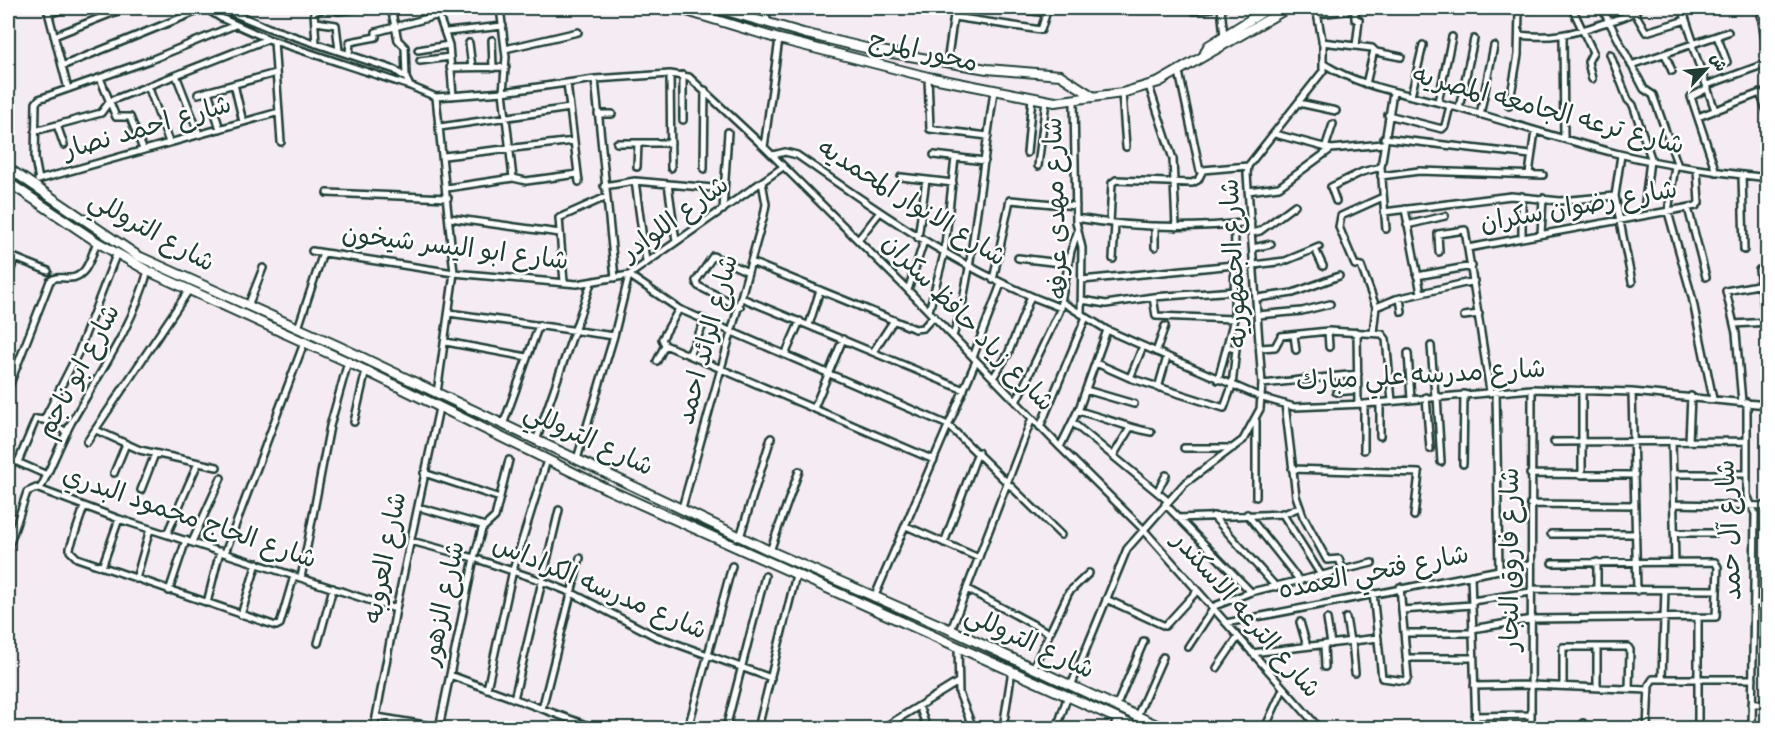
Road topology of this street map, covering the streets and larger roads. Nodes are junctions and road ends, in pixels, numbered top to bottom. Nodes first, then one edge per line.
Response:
1 (66, 8) edge
2 (125, 8) edge
3 (205, 8) edge
4 (221, 8) edge
5 (326, 8) edge
6 (335, 8) edge
7 (362, 8) edge
8 (391, 8) edge
9 (436, 8) edge
10 (500, 8) edge
11 (677, 8) edge
12 (716, 8) edge
13 (766, 8) edge
14 (955, 8) edge
15 (1010, 8) edge
16 (1212, 8) edge
17 (1221, 8) edge
18 (1269, 8) edge
19 (1288, 8) edge
20 (1519, 8) edge
21 (1552, 8) edge
22 (1572, 8) edge
23 (1602, 8) edge
24 (1682, 8) edge
25 (1760, 8) edge
26 (1635, 9) edge
27 (1048, 10) edge
28 (1261, 10) edge
29 (48, 11) edge
30 (1194, 11) dead end
31 (1317, 11) edge
32 (439, 15) junction
33 (954, 17) junction
34 (1686, 20) junction
35 (316, 22) junction
36 (767, 23) junction
37 (1609, 23) junction
38 (235, 25) junction
39 (396, 26) junction
40 (503, 26) junction
41 (1583, 31) junction
42 (447, 32) junction
43 (578, 32) dead end
44 (1728, 32) dead end
45 (1519, 35) junction
46 (54, 36) junction
47 (1224, 36) junction
48 (1563, 36) junction
49 (1717, 36) junction
50 (1452, 37) dead end
51 (268, 39) junction
52 (779, 39) junction
53 (1474, 39) dead end
54 (492, 40) dead end
55 (274, 41) junction
56 (1322, 42) junction
57 (469, 43) dead end
58 (316, 44) junction
59 (1693, 44) junction
60 (449, 45) junction
61 (1423, 45) dead end
62 (1356, 46) junction
63 (1494, 46) dead end
64 (506, 49) junction
65 (418, 50) dead end
66 (1374, 50) junction
67 (339, 51) junction
68 (349, 54) junction
69 (1610, 54) dead end
70 (1665, 54) junction
71 (1204, 55) junction
72 (450, 57) junction
73 (1401, 57) dead end
74 (1767, 60) edge
75 (420, 61) dead end
76 (1727, 62) dead end
77 (947, 63) junction
78 (1324, 64) junction
79 (1631, 65) junction
80 (62, 66) junction
81 (472, 67) junction
82 (450, 68) junction
83 (493, 68) junction
84 (506, 68) junction
85 (1672, 71) dead end
86 (1179, 72) junction
87 (276, 73) junction
88 (670, 74) junction
89 (176, 75) junction
90 (683, 75) junction
91 (928, 77) junction
92 (100, 78) junction
93 (406, 78) junction
94 (595, 79) junction
95 (1592, 80) dead end
96 (567, 83) junction
97 (234, 84) junction
98 (1366, 84) junction
99 (148, 86) junction
100 (410, 86) junction
101 (1149, 86) junction
102 (1707, 86) junction
103 (68, 89) junction
104 (705, 90) junction
105 (208, 91) junction
106 (994, 91) junction
107 (503, 92) junction
108 (1393, 92) junction
109 (1122, 93) junction
110 (198, 94) dead end
111 (453, 96) junction
112 (1411, 96) junction
113 (436, 97) junction
114 (1094, 97) junction
115 (1032, 98) junction
116 (110, 101) junction
117 (1046, 101) junction
118 (1074, 101) junction
119 (1438, 102) junction
120 (1299, 103) junction
121 (1450, 106) junction
122 (1509, 106) dead end
123 (570, 108) junction
124 (1459, 108) junction
125 (1715, 110) junction
126 (1336, 111) dead end
127 (279, 112) junction
128 (598, 114) junction
129 (612, 114) dead end
130 (1767, 114) edge
131 (1388, 115) junction
132 (1480, 115) junction
133 (506, 117) junction
134 (1698, 117) junction
135 (683, 120) dead end
136 (243, 122) junction
137 (1333, 124) dead end
138 (57, 125) junction
139 (440, 127) junction
140 (220, 129) junction
141 (35, 131) junction
142 (1534, 131) junction
143 (729, 132) dead end
144 (199, 134) junction
145 (1275, 134) junction
146 (988, 136) junction
147 (1564, 139) junction
148 (574, 141) junction
149 (1383, 141) junction
150 (170, 142) junction
151 (281, 142) dead end
152 (617, 143) dead end
153 (638, 143) junction
154 (672, 143) junction
155 (64, 145) dead end
156 (509, 147) junction
157 (764, 147) junction
158 (1126, 147) dead end
159 (142, 149) junction
160 (1328, 149) junction
161 (1027, 153) dead end
162 (1621, 154) junction
163 (934, 155) dead end
164 (1531, 155) junction
165 (444, 156) junction
166 (773, 156) junction
167 (955, 158) junction
168 (985, 161) junction
169 (1651, 161) junction
170 (1038, 166) dead end
171 (1248, 166) junction
172 (1676, 166) junction
173 (637, 167) dead end
174 (783, 167) junction
175 (1380, 167) junction
176 (8, 168) edge
177 (671, 168) dead end
178 (704, 169) dead end
179 (1697, 170) junction
180 (1200, 171) junction
181 (1716, 172) junction
182 (578, 174) junction
183 (1529, 174) junction
184 (1543, 175) dead end
185 (1742, 175) junction
186 (1381, 176) junction
187 (901, 177) dead end
188 (513, 178) junction
189 (1767, 178) edge
190 (39, 180) junction
191 (926, 180) junction
192 (635, 181) junction
193 (8, 182) edge
194 (579, 182) dead end
195 (762, 182) junction
196 (28, 183) junction
197 (953, 183) junction
198 (1175, 183) junction
199 (668, 184) junction
200 (604, 186) junction
201 (447, 188) junction
202 (724, 189) junction
203 (1248, 191) junction
204 (327, 193) dead end
205 (1522, 196) junction
206 (1615, 196) junction
207 (606, 197) junction
208 (1383, 197) junction
209 (448, 198) junction
210 (1543, 198) junction
211 (1336, 201) dead end
212 (1645, 202) dead end
213 (1294, 205) dead end
214 (1076, 206) junction
215 (1688, 208) junction
216 (1405, 209) junction
217 (723, 210) junction
218 (880, 212) junction
219 (1384, 212) junction
220 (1668, 212) junction
221 (1445, 216) dead end
222 (450, 218) junction
223 (1076, 218) junction
224 (1618, 219) junction
225 (1251, 222) junction
226 (1112, 224) junction
227 (1235, 224) junction
228 (1407, 225) junction
229 (1155, 226) junction
230 (1176, 227) junction
231 (1078, 230) junction
232 (1386, 230) dead end
233 (560, 233) junction
234 (1252, 233) junction
235 (1541, 234) junction
236 (1522, 237) junction
237 (918, 238) junction
238 (858, 240) junction
239 (676, 241) junction
240 (924, 241) junction
241 (97, 242) junction
242 (1271, 244) dead end
243 (1155, 247) dead end
244 (1253, 248) junction
245 (1468, 248) junction
246 (1744, 250) dead end
247 (312, 251) dead end
248 (323, 252) junction
249 (1439, 252) dead end
250 (944, 254) junction
251 (8, 255) edge
252 (116, 255) junction
253 (15, 258) junction
254 (1018, 258) dead end
255 (1113, 259) dead end
256 (646, 261) junction
257 (751, 262) junction
258 (1069, 264) junction
259 (1234, 265) junction
260 (1254, 265) junction
261 (1323, 266) dead end
262 (1472, 266) junction
263 (263, 268) dead end
264 (969, 268) junction
265 (1759, 270) dead end
266 (148, 271) junction
267 (48, 272) dead end
268 (748, 272) junction
269 (454, 273) junction
270 (629, 275) junction
271 (1339, 276) dead end
272 (1417, 276) junction
273 (8, 277) edge
274 (1706, 277) dead end
275 (615, 278) junction
276 (993, 280) junction
277 (1082, 280) junction
278 (1474, 281) junction
279 (564, 282) junction
280 (1632, 282) dead end
281 (591, 283) junction
282 (1001, 284) junction
283 (1764, 284) edge
284 (820, 290) junction
285 (908, 290) junction
286 (189, 291) junction
287 (1234, 291) junction
288 (1421, 294) junction
289 (1031, 296) junction
290 (1153, 297) junction
291 (742, 298) junction
292 (1257, 298) junction
293 (1400, 298) junction
294 (1082, 300) junction
295 (1330, 304) dead end
296 (1062, 305) junction
297 (248, 306) junction
298 (740, 307) junction
299 (1376, 307) junction
300 (679, 309) junction
301 (929, 311) junction
302 (449, 312) junction
303 (1402, 312) dead end
304 (1479, 314) junction
305 (1258, 315) junction
306 (934, 316) junction
307 (1084, 316) junction
308 (1464, 316) dead end
309 (1234, 319) junction
310 (894, 320) junction
311 (705, 321) junction
312 (800, 321) junction
313 (1767, 322) edge
314 (1734, 324) junction
315 (539, 325) junction
316 (809, 325) junction
317 (1165, 327) dead end
318 (298, 328) junction
319 (575, 330) junction
320 (1107, 330) junction
321 (1328, 331) junction
322 (733, 332) junction
323 (1357, 332) junction
324 (1373, 333) junction
325 (1294, 335) junction
326 (614, 336) junction
327 (953, 336) junction
328 (843, 339) junction
329 (446, 342) junction
330 (304, 343) junction
331 (665, 345) junction
332 (1143, 346) junction
333 (1431, 346) dead end
334 (1227, 347) junction
335 (1329, 347) dead end
336 (1260, 348) junction
337 (1296, 350) dead end
338 (873, 352) junction
339 (1156, 352) junction
340 (1408, 353) dead end
341 (689, 355) junction
342 (785, 355) junction
343 (527, 357) junction
344 (1167, 357) junction
345 (975, 359) junction
346 (657, 361) dead end
347 (348, 362) junction
348 (1096, 363) junction
349 (722, 369) junction
350 (366, 370) junction
351 (829, 374) junction
352 (1358, 374) junction
353 (993, 378) junction
354 (1130, 378) junction
355 (1218, 380) junction
356 (1262, 384) junction
357 (1232, 386) junction
358 (8, 388) edge
359 (1158, 388) junction
360 (1532, 389) junction
361 (964, 390) junction
362 (1086, 390) junction
363 (1358, 390) junction
364 (1582, 390) junction
365 (1493, 391) junction
366 (1336, 392) dead end
367 (1632, 392) junction
368 (437, 393) junction
369 (1464, 394) junction
370 (1436, 396) junction
371 (1691, 396) junction
372 (1426, 397) junction
373 (1263, 398) junction
374 (1411, 399) junction
375 (1713, 399) junction
376 (1392, 401) junction
377 (1016, 402) junction
378 (1380, 402) junction
379 (1744, 402) junction
380 (1134, 404) dead end
381 (1285, 404) junction
382 (1361, 404) junction
383 (1767, 405) edge
384 (439, 408) junction
385 (814, 408) junction
386 (1078, 411) junction
387 (1032, 418) junction
388 (44, 420) junction
389 (1256, 420) junction
390 (354, 422) dead end
391 (1073, 423) junction
392 (503, 425) junction
393 (948, 425) junction
394 (1040, 427) junction
395 (1130, 428) junction
396 (96, 430) junction
397 (67, 432) junction
398 (1151, 432) dead end
399 (1380, 436) dead end
400 (771, 438) dead end
401 (536, 441) junction
402 (1672, 441) junction
403 (1689, 441) junction
404 (1747, 441) junction
405 (87, 442) dead end
406 (1554, 442) dead end
407 (1582, 442) junction
408 (1634, 442) junction
409 (126, 444) junction
410 (1060, 447) junction
411 (1184, 448) dead end
412 (1235, 448) junction
413 (1430, 449) dead end
414 (1364, 450) dead end
415 (978, 452) junction
416 (155, 454) junction
417 (1113, 456) junction
418 (8, 458) edge
419 (577, 459) junction
420 (509, 460) dead end
421 (547, 460) junction
422 (934, 460) junction
423 (18, 462) junction
424 (1441, 462) dead end
425 (198, 463) junction
426 (1463, 464) dead end
427 (217, 467) dead end
428 (1292, 469) junction
429 (799, 471) dead end
430 (114, 473) dead end
431 (424, 473) junction
432 (1530, 474) junction
433 (1673, 474) junction
434 (1747, 474) junction
435 (48, 475) junction
436 (1166, 475) dead end
437 (1582, 475) junction
438 (1635, 475) junction
439 (613, 476) junction
440 (221, 478) dead end
441 (1007, 482) junction
442 (40, 489) junction
443 (607, 489) junction
444 (141, 490) dead end
445 (1157, 492) junction
446 (1256, 497) dead end
447 (500, 498) junction
448 (1167, 502) junction
449 (1530, 504) junction
450 (1674, 504) junction
451 (1635, 505) junction
452 (1752, 505) junction
453 (1767, 506) edge
454 (84, 507) junction
455 (418, 507) junction
456 (1300, 507) junction
457 (682, 508) junction
458 (559, 510) dead end
459 (1282, 513) junction
460 (1247, 514) junction
461 (1213, 516) junction
462 (1414, 516) dead end
463 (1178, 518) junction
464 (119, 519) junction
465 (485, 526) junction
466 (906, 526) junction
467 (150, 529) junction
468 (1143, 529) junction
469 (1674, 533) junction
470 (167, 534) junction
471 (1551, 534) dead end
472 (1636, 534) junction
473 (1716, 534) dead end
474 (1061, 535) dead end
475 (740, 537) junction
476 (189, 541) junction
477 (411, 541) junction
478 (945, 543) junction
479 (8, 549) edge
480 (770, 551) junction
481 (222, 552) junction
482 (474, 558) junction
483 (580, 558) dead end
484 (979, 558) junction
485 (1597, 562) junction
486 (1676, 562) junction
487 (257, 563) junction
488 (1372, 563) dead end
489 (1552, 563) dead end
490 (1637, 563) junction
491 (1530, 564) junction
492 (102, 567) junction
493 (732, 567) dead end
494 (513, 570) junction
495 (1343, 570) junction
496 (1499, 570) junction
497 (1089, 573) dead end
498 (796, 575) junction
499 (1320, 575) junction
500 (1471, 575) junction
501 (765, 576) dead end
502 (298, 577) junction
503 (136, 579) junction
504 (542, 581) junction
505 (1300, 581) junction
506 (1276, 586) junction
507 (1400, 587) junction
508 (333, 588) junction
509 (967, 589) junction
510 (1598, 590) junction
511 (1665, 590) junction
512 (1717, 590) junction
513 (169, 591) junction
514 (1197, 591) junction
515 (1531, 591) junction
516 (1637, 591) junction
517 (1251, 592) junction
518 (1373, 592) junction
519 (572, 593) junction
520 (874, 598) junction
521 (1106, 599) junction
522 (207, 603) junction
523 (1472, 603) junction
524 (1755, 603) junction
525 (1767, 603) edge
526 (1213, 608) junction
527 (396, 609) junction
528 (1402, 610) junction
529 (241, 615) junction
530 (1346, 618) dead end
531 (1532, 618) junction
532 (1698, 618) junction
533 (1327, 619) dead end
534 (1664, 619) junction
535 (1300, 622) dead end
536 (1226, 623) junction
537 (951, 630) junction
538 (1472, 631) junction
539 (1049, 633) junction
540 (1404, 633) junction
541 (1238, 637) junction
542 (1378, 638) junction
543 (1144, 641) dead end
544 (1351, 641) junction
545 (318, 643) dead end
546 (1331, 644) junction
547 (1324, 645) junction
548 (958, 646) junction
549 (1307, 646) junction
550 (1188, 647) dead end
551 (1597, 647) junction
552 (1252, 653) junction
553 (708, 656) junction
554 (1163, 657) dead end
555 (1406, 658) junction
556 (1473, 658) junction
557 (1325, 667) dead end
558 (743, 668) junction
559 (1033, 668) junction
560 (1217, 668) dead end
561 (1012, 670) junction
562 (1355, 673) dead end
563 (450, 675) junction
564 (1662, 677) junction
565 (771, 678) junction
566 (1698, 678) junction
567 (1753, 679) junction
568 (958, 682) junction
569 (1531, 685) junction
570 (1071, 686) junction
571 (1474, 686) junction
572 (1563, 686) junction
573 (1597, 687) junction
574 (487, 689) junction
575 (1282, 689) junction
576 (1629, 689) junction
577 (1648, 690) junction
578 (1068, 695) junction
579 (514, 699) junction
580 (1752, 704) junction
581 (1767, 704) edge
582 (919, 706) junction
583 (1116, 707) junction
584 (542, 709) junction
585 (1531, 715) junction
586 (1475, 716) junction
587 (377, 717) junction
588 (1137, 717) junction
589 (1118, 719) junction
590 (441, 728) edge
591 (885, 728) edge
592 (375, 729) edge
593 (594, 729) edge
594 (688, 729) edge
595 (726, 729) edge
596 (758, 729) edge
597 (927, 729) edge
598 (973, 729) edge
599 (1003, 729) edge
600 (1057, 729) edge
601 (1113, 729) edge
602 (1138, 729) edge
603 (1163, 729) edge
604 (1265, 729) edge
605 (1319, 729) edge
606 (1476, 729) edge
607 (1531, 729) edge
608 (1647, 729) edge
609 (1698, 729) edge
610 (1752, 729) edge

1 - 29 street
2 - 46 street
3 - 38 street
3 - 80 street
4 - 58 street
5 - 35 street
6 - 7 street
8 - 39 street
9 - 32 street
10 - 40 street
11 - 52 street, محور المرج
12 - 36 street, محور المرج
13 - 36 street
14 - 33 street
15 - 27 street
16 - 30 street
17 - 47 street
18 - 28 street, محور المرج
19 - 71 street, محور المرج
20 - 21 street
20 - 45 street
22 - 41 street
23 - 37 street
24 - 34 street
25 - 74 street
26 - 34 street
26 - 37 street
27 - 33 street
28 - 47 street, محور المرج
29 - 46 street
31 - 56 street
31 - 62 street
32 - 39 street
32 - 42 street
33 - 77 street
34 - 59 street
35 - 58 street
35 - 67 street
36 - 77 street, محور المرج
37 - 41 street
37 - 79 street
38 - 51 street
38 - 92 street
39 - 68 street
39 - 93 street
40 - 42 street
40 - 64 street
41 - 48 street
41 - 95 street
42 - 60 street
43 - 64 street
44 - 49 street
45 - 48 street
45 - 122 street
46 - 80 street
47 - 71 street, محور المرج
48 - 147 street
49 - 59 street
49 - 76 street
50 - 119 street
51 - 55 street
51 - 89 street
52 - 91 street, محور المرج
52 - 157 street
53 - 124 street
54 - 83 street
55 - 87 street
55 - 100 street
56 - 62 street
56 - 78 street
57 - 81 street
58 - 67 street
59 - 70 street
59 - 102 street
60 - 65 street
60 - 72 street
61 - 112 street
62 - 66 street
63 - 132 street
64 - 84 street
66 - 73 street
66 - 98 street
67 - 68 street
68 - 93 street
69 - 169 street
70 - 79 street
70 - 85 street
71 - 86 street, محور المرج
72 - 75 street
72 - 82 street
74 - 102 street
77 - 114 street, محور المرج
78 - 98 street, شارع ترعه الجامعه المصريه
78 - 120 street, شارع الجمهوريه
79 - 172 street
80 - 103 street
81 - 82 street
81 - 83 street
82 - 111 street
83 - 84 street
84 - 107 street
86 - 101 street, محور المرج
86 - 180 street
87 - 97 street
87 - 127 street
88 - 90 street
88 - 94 street
88 - 154 street
89 - 99 street
89 - 144 street
90 - 104 street, شارع زياد حافظ سكران
90 - 135 street
91 - 106 street, محور المرج
91 - 146 street
92 - 103 street
92 - 116 street
93 - 100 street
94 - 96 street
94 - 128 street
96 - 107 street
96 - 123 street
97 - 105 street
97 - 136 street
98 - 108 street, شارع ترعه الجامعه المصريه
99 - 116 street
99 - 150 street
100 - 113 street
101 - 109 street, محور المرج
101 - 198 street
102 - 125 street
102 - 134 street
103 - 141 street
104 - 157 street, شارع زياد حافظ سكران
104 - 178 street
105 - 110 street
105 - 140 street
106 - 115 street, محور المرج
106 - 146 street
107 - 111 street
107 - 133 street
108 - 112 street, شارع ترعه الجامعه المصريه
108 - 131 street
109 - 114 street, محور المرج
109 - 158 street
111 - 113 street
112 - 119 street, شارع ترعه الجامعه المصريه
113 - 139 street
114 - 118 street, محور المرج
115 - 117 street, محور المرج
115 - 161 street
116 - 138 street
116 - 159 street
117 - 118 street, محور المرج
117 - 170 street
118 - 214 street, شارع مهدى عرفه
119 - 121 street, شارع ترعه الجامعه المصريه
120 - 126 street
120 - 145 street, شارع الجمهوريه
121 - 124 street, شارع ترعه الجامعه المصريه
121 - 131 street
123 - 133 street
123 - 148 street
124 - 132 street, شارع ترعه الجامعه المصريه
125 - 130 street
125 - 134 street
127 - 136 street, شارع احمد نصار
127 - 151 street
128 - 129 street
128 - 200 street
131 - 149 street
132 - 142 street, شارع ترعه الجامعه المصريه
133 - 139 street
133 - 156 street
134 - 181 street
136 - 140 street, شارع احمد نصار
137 - 160 street
138 - 141 street
138 - 155 street
139 - 165 street
140 - 144 street, شارع احمد نصار
141 - 190 street
142 - 147 street, شارع ترعه الجامعه المصريه
142 - 164 street
143 - 202 street
144 - 150 street, شارع احمد نصار
145 - 160 street
145 - 171 street, شارع الجمهوريه
146 - 168 street
147 - 162 street, شارع ترعه الجامعه المصريه
148 - 156 street
148 - 182 street
149 - 160 street
149 - 164 street
149 - 175 street
150 - 159 street, شارع احمد نصار
152 - 153 street
153 - 154 street
153 - 173 street
154 - 177 street
156 - 165 street
156 - 188 street
157 - 166 street, شارع زياد حافظ سكران
159 - 190 street, شارع احمد نصار
160 - 203 street
162 - 169 street, شارع ترعه الجامعه المصريه
162 - 206 street
163 - 167 street
164 - 183 street
165 - 201 street
166 - 174 street, شارع زياد حافظ سكران
166 - 218 street, شارع الانوار المحمديه
167 - 168 street
167 - 197 street
168 - 264 street
169 - 172 street, شارع ترعه الجامعه المصريه
169 - 212 street
171 - 180 street
171 - 203 street, شارع الجمهوريه
172 - 179 street, شارع ترعه الجامعه المصريه
172 - 220 street
174 - 195 street, شارع اللوادر
174 - 238 street, شارع زياد حافظ سكران
175 - 186 street
175 - 211 street
176 - 196 street, شارع التروللي
179 - 181 street, شارع ترعه الجامعه المصريه
179 - 215 street, شارع رضوان سكران
180 - 198 street
181 - 185 street, شارع ترعه الجامعه المصريه
182 - 188 street
182 - 194 street
183 - 184 street
183 - 186 street
185 - 189 street, شارع ترعه الجامعه المصريه
185 - 246 street
186 - 208 street
187 - 191 street
188 - 201 street
190 - 196 street, شارع احمد نصار
191 - 197 street
191 - 237 street
192 - 199 street
192 - 200 street
192 - 256 street
193 - 241 street, شارع التروللي
195 - 217 street, شارع اللوادر
195 - 257 street, شارع الرائد احمد
196 - 297 street, شارع التروللي
197 - 250 street
198 - 226 street
198 - 230 street
199 - 202 street
199 - 239 street
200 - 207 street
201 - 209 street
202 - 217 street
203 - 225 street, شارع الجمهوريه
204 - 209 street
205 - 210 street
205 - 216 street
205 - 236 street
206 - 210 street
206 - 224 street
207 - 233 street
207 - 275 street
208 - 219 street
208 - 299 street
209 - 222 street
210 - 235 street
213 - 234 street
214 - 223 street, شارع مهدى عرفه
214 - 276 street
215 - 220 street, شارع رضوان سكران
215 - 274 street
216 - 219 street
216 - 228 street
217 - 239 street, شارع اللوادر
218 - 237 street, شارع الانوار المحمديه
218 - 238 street
219 - 232 street
220 - 224 street, شارع رضوان سكران
220 - 375 street
221 - 228 street
222 - 233 street
222 - 269 street
223 - 226 street
223 - 231 street, شارع مهدى عرفه
224 - 235 street, شارع رضوان سكران
224 - 280 street
225 - 227 street
225 - 234 street, شارع الجمهوريه
226 - 229 street
226 - 255 street
227 - 230 street
227 - 259 street
228 - 272 street
229 - 230 street
229 - 243 street
231 - 258 street
231 - 277 street, شارع مهدى عرفه
233 - 279 street
234 - 244 street, شارع الجمهوريه
235 - 236 street, شارع رضوان سكران
236 - 245 street, شارع رضوان سكران
237 - 240 street, شارع الانوار المحمديه
238 - 285 street, شارع زياد حافظ سكران
239 - 256 street, شارع اللوادر
240 - 250 street, شارع الانوار المحمديه
240 - 285 street
241 - 252 street, شارع التروللي
241 - 358 street
242 - 244 street
244 - 260 street, شارع الجمهوريه
245 - 249 street
245 - 262 street
247 - 248 street, شارع ابو اليسر شيخون
248 - 269 street, شارع ابو اليسر شيخون
248 - 318 street
250 - 264 street, شارع الانوار المحمديه
250 - 301 street
251 - 253 street
252 - 266 street, شارع التروللي
252 - 388 street
253 - 267 street
253 - 273 street
254 - 258 street
256 - 270 street, شارع اللوادر
257 - 268 street, شارع الرائد احمد
257 - 284 street
258 - 296 street
259 - 277 street
259 - 287 street
260 - 261 street
260 - 292 street, شارع الجمهوريه
262 - 272 street
262 - 278 street
263 - 297 street
264 - 276 street, شارع الانوار المحمديه
264 - 327 street
265 - 283 street
266 - 286 street, شارع التروللي
266 - 397 street, شارع ابو ناجم
268 - 291 street, شارع الرائد احمد
268 - 298 street
269 - 279 street, شارع ابو اليسر شيخون
269 - 302 street
270 - 275 street, شارع ابو اليسر شيخون
270 - 300 street
270 - 326 street, شارع اللوادر
271 - 292 street
272 - 288 street
275 - 281 street, شارع ابو اليسر شيخون
276 - 282 street, شارع الانوار المحمديه
277 - 294 street, شارع مهدى عرفه
278 - 288 street
278 - 304 street
279 - 281 street, شارع ابو اليسر شيخون
281 - 319 street
282 - 289 street, شارع الانوار المحمديه
282 - 345 street
283 - 313 street
283 - 314 street, شارع آل حمد
284 - 310 street
284 - 316 street
285 - 301 street, شارع زياد حافظ سكران
286 - 330 street, شارع التروللي
286 - 396 street
287 - 290 street
287 - 309 street
288 - 293 street
289 - 296 street, شارع الانوار المحمديه
289 - 353 street
290 - 294 street
290 - 309 street
291 - 298 street, شارع الرائد احمد
291 - 312 street
292 - 305 street, شارع الجمهوريه
293 - 299 street
293 - 303 street
294 - 307 street, شارع مهدى عرفه
295 - 305 street
296 - 307 street, شارع مدرسه علي مبارك
296 - 377 street
297 - 318 street, شارع التروللي
298 - 322 street, شارع الرائد احمد
299 - 324 street
300 - 311 street
300 - 331 street
301 - 306 street, شارع زياد حافظ سكران
302 - 315 street
302 - 329 street
304 - 308 street
304 - 365 street
305 - 336 street, شارع الجمهوريه
306 - 310 street
306 - 327 street, شارع زياد حافظ سكران
307 - 320 street, شارع مدرسه علي مبارك
307 - 394 street, شارع مهدى عرفه
309 - 334 street
310 - 338 street
311 - 322 street
311 - 341 street
312 - 316 street
312 - 342 street
313 - 314 street
313 - 383 street
314 - 379 street, شارع آل حمد
315 - 319 street
315 - 343 street
316 - 328 street
317 - 339 street
318 - 368 street, شارع التروللي
319 - 326 street
319 - 401 street
320 - 332 street, شارع مدرسه علي مبارك
320 - 348 street
321 - 323 street
321 - 325 street
321 - 335 street
322 - 342 street
322 - 349 street, شارع الرائد احمد
323 - 324 street
323 - 352 street
324 - 376 street
325 - 336 street
325 - 337 street
326 - 419 street, شارع اللوادر
327 - 345 street, شارع زياد حافظ سكران
328 - 338 street
328 - 351 street
329 - 343 street
329 - 368 street
330 - 347 street, شارع التروللي
330 - 481 street
331 - 341 street
331 - 346 street
332 - 339 street, شارع مدرسه علي مبارك
332 - 354 street
333 - 370 street
334 - 355 street
334 - 357 street
336 - 356 street, شارع الجمهوريه
338 - 361 street
339 - 344 street, شارع مدرسه علي مبارك
340 - 374 street
341 - 349 street
342 - 351 street
343 - 392 street
344 - 355 street, شارع مدرسه علي مبارك
344 - 359 street
345 - 353 street, شارع زياد حافظ سكران
345 - 361 street
347 - 350 street, شارع التروللي
347 - 502 street
348 - 354 street
348 - 362 street
349 - 385 street
349 - 457 street, شارع الرائد احمد
350 - 384 street, شارع التروللي
350 - 390 street
351 - 385 street
351 - 393 street
352 - 356 street
352 - 363 street
353 - 377 street, شارع زياد حافظ سكران
354 - 359 street
355 - 357 street, شارع مدرسه علي مبارك
356 - 373 street, شارع الجمهوريه
357 - 359 street
357 - 373 street, شارع مدرسه علي مبارك
360 - 364 street, شارع مدرسه علي مبارك
360 - 365 street, شارع مدرسه علي مبارك
360 - 432 street, شارع فاروق النجار
361 - 393 street
362 - 380 street
362 - 386 street
363 - 366 street
363 - 382 street
364 - 367 street, شارع مدرسه علي مبارك
364 - 407 street
365 - 369 street, شارع مدرسه علي مبارك
365 - 496 street
367 - 371 street, شارع مدرسه علي مبارك
367 - 408 street
368 - 392 street, شارع التروللي
369 - 370 street, شارع مدرسه علي مبارك
369 - 426 street
370 - 372 street, شارع مدرسه علي مبارك
370 - 424 street
371 - 375 street, شارع مدرسه علي مبارك
371 - 403 street
372 - 374 street, شارع مدرسه علي مبارك
372 - 413 street
373 - 381 street, شارع مدرسه علي مبارك
373 - 389 street
374 - 376 street, شارع مدرسه علي مبارك
375 - 379 street, شارع مدرسه علي مبارك
376 - 378 street, شارع مدرسه علي مبارك
377 - 387 street, شارع زياد حافظ سكران
378 - 382 street, شارع مدرسه علي مبارك
378 - 399 street
379 - 383 street, شارع مدرسه علي مبارك
379 - 404 street, شارع آل حمد
381 - 382 street, شارع مدرسه علي مبارك
381 - 428 street
382 - 414 street
384 - 421 street, شارع التروللي
384 - 431 street, شارع العروبه
385 - 422 street
386 - 391 street
386 - 395 street
387 - 394 street, شارع زياد حافظ سكران
387 - 441 street
388 - 397 street
388 - 423 street
389 - 412 street
389 - 446 street
391 - 410 street
391 - 417 street
392 - 401 street, شارع التروللي
393 - 415 street
393 - 422 street
394 - 410 street, شارع زياد حافظ سكران
395 - 398 street
395 - 417 street
396 - 405 street
396 - 409 street
397 - 435 street, شارع ابو ناجم
400 - 475 street
401 - 419 street, شارع التروللي
402 - 403 street
402 - 408 street
402 - 433 street
403 - 404 street
404 - 434 street, شارع آل حمد
406 - 407 street
407 - 408 street
407 - 437 street
408 - 438 street
409 - 416 street
409 - 430 street
410 - 468 street, شارع زياد حافظ سكران
411 - 412 street
412 - 448 street
415 - 441 street
415 - 478 street
416 - 425 street
416 - 444 street
417 - 445 street
418 - 423 street
419 - 439 street, شارع التروللي
420 - 447 street, شارع الزهور
421 - 443 street, شارع التروللي
421 - 494 street
422 - 466 street
423 - 435 street
425 - 427 street
425 - 470 street
428 - 456 street
428 - 462 street
429 - 480 street
431 - 447 street
431 - 455 street, شارع العروبه
432 - 437 street
432 - 449 street, شارع فاروق النجار
433 - 434 street
433 - 450 street
434 - 452 street, شارع آل حمد
435 - 442 street, شارع ابو ناجم
436 - 445 street
437 - 438 street
438 - 451 street
439 - 443 street
439 - 457 street, شارع التروللي
440 - 476 street
441 - 474 street
441 - 484 street
442 - 454 street, شارع الحاج محمود البدري
442 - 479 street, شارع الحاج محمود البدري
443 - 498 street, شارع التروللي
445 - 448 street
447 - 465 street, شارع الزهور
448 - 463 street
448 - 468 street
449 - 451 street
449 - 491 street, شارع فاروق النجار
450 - 452 street
450 - 469 street
451 - 472 street
452 - 453 street
452 - 524 street, شارع آل حمد
454 - 464 street, شارع الحاج محمود البدري
454 - 492 street
455 - 465 street
455 - 477 street, شارع العروبه
456 - 459 street
456 - 495 street
457 - 475 street, شارع التروللي
458 - 504 street
459 - 460 street
459 - 499 street
460 - 461 street
460 - 505 street
461 - 463 street
461 - 506 street
463 - 517 street
464 - 467 street, شارع الحاج محمود البدري
464 - 492 street
465 - 482 street, شارع الزهور
466 - 478 street
466 - 520 street
467 - 470 street, شارع الحاج محمود البدري
467 - 503 street
468 - 514 street, شارع الترعه الاسكندر
468 - 521 street
469 - 473 street
469 - 486 street
470 - 476 street, شارع الحاج محمود البدري
471 - 472 street
472 - 490 street
475 - 480 street, شارع التروللي
476 - 481 street, شارع الحاج محمود البدري
476 - 513 street
477 - 482 street, شارع مدرسه الكراداس
477 - 527 street, شارع العروبه
478 - 484 street
480 - 520 street, شارع التروللي
481 - 487 street, شارع الحاج محمود البدري
481 - 522 street
482 - 494 street, شارع مدرسه الكراداس
482 - 563 street, شارع الزهور
483 - 519 street
484 - 509 street
485 - 489 street
485 - 490 street
485 - 510 street
486 - 490 street
486 - 512 street
487 - 502 street, شارع الحاج محمود البدري
487 - 529 street
488 - 495 street
490 - 516 street
491 - 496 street, شارع فتحي العمده
491 - 515 street, شارع فاروق النجار
492 - 503 street
493 - 553 street
494 - 504 street, شارع مدرسه الكراداس
494 - 574 street
495 - 499 street
496 - 500 street, شارع فتحي العمده
497 - 539 street
498 - 548 street, شارع التروللي
498 - 565 street
499 - 505 street
500 - 507 street, شارع فتحي العمده
500 - 523 street
501 - 558 street
502 - 508 street, شارع الحاج محمود البدري
502 - 529 street
503 - 513 street
504 - 519 street, شارع مدرسه الكراداس
504 - 579 street
505 - 506 street
506 - 517 street
507 - 518 street, شارع فتحي العمده
507 - 528 street
508 - 527 street, شارع الحاج محمود البدري
508 - 545 street
509 - 537 street
509 - 539 street
510 - 515 street
510 - 516 street
511 - 512 street
511 - 516 street
511 - 534 street
512 - 532 street
513 - 522 street
514 - 521 street
514 - 526 street, شارع الترعه الاسكندر
515 - 523 street
515 - 531 street, شارع فاروق النجار
517 - 526 street
518 - 536 street, شارع فتحي العمده
518 - 542 street
519 - 553 street, شارع مدرسه الكراداس
519 - 584 street
520 - 537 street, شارع التروللي
521 - 570 street
522 - 529 street
523 - 528 street
523 - 538 street
524 - 525 street
524 - 567 street, شارع آل حمد
526 - 536 street, شارع الترعه الاسكندر
526 - 550 street
527 - 587 street, شارع العروبه
528 - 540 street
530 - 544 street
531 - 534 street
531 - 538 street
531 - 569 street, شارع فاروق النجار
532 - 534 street
532 - 566 street
533 - 546 street
534 - 564 street
535 - 549 street
536 - 541 street, شارع الترعه الاسكندر
537 - 559 street, شارع التروللي
538 - 540 street
538 - 556 street
539 - 559 street
540 - 555 street
541 - 552 street, شارع الترعه الاسكندر
541 - 560 street
542 - 544 street
542 - 555 street
543 - 583 street
544 - 546 street
544 - 562 street
546 - 547 street
547 - 549 street
547 - 557 street
548 - 561 street, شارع التروللي
548 - 568 street
549 - 552 street
551 - 572 street
551 - 573 street
551 - 576 street
552 - 575 street, شارع الترعه الاسكندر
553 - 558 street, شارع مدرسه الكراداس
553 - 594 street
554 - 588 street
555 - 556 street
556 - 571 street
558 - 565 street, شارع مدرسه الكراداس
558 - 595 street
559 - 570 street, شارع التروللي
561 - 578 street, شارع التروللي
561 - 599 street
563 - 574 street
563 - 590 street, شارع الزهور
564 - 566 street
564 - 577 street
565 - 596 street
566 - 567 street
566 - 609 street
567 - 580 street, شارع آل حمد
568 - 582 street
568 - 598 street
569 - 571 street
569 - 572 street
569 - 585 street, شارع فاروق النجار
570 - 583 street, شارع التروللي
571 - 586 street
572 - 573 street
573 - 576 street
574 - 579 street
575 - 604 street
575 - 605 street, شارع الترعه الاسكندر
576 - 577 street
577 - 608 street
578 - 589 street, شارع التروللي
578 - 600 street
579 - 584 street
580 - 581 street
580 - 610 street, شارع آل حمد
582 - 591 street
582 - 597 street
583 - 588 street, شارع التروللي
584 - 593 street
585 - 586 street
585 - 607 street, شارع فاروق النجار
586 - 606 street
587 - 590 street
587 - 592 street, شارع العروبه
588 - 603 street, شارع التروللي
589 - 601 street
589 - 602 street, شارع التروللي

